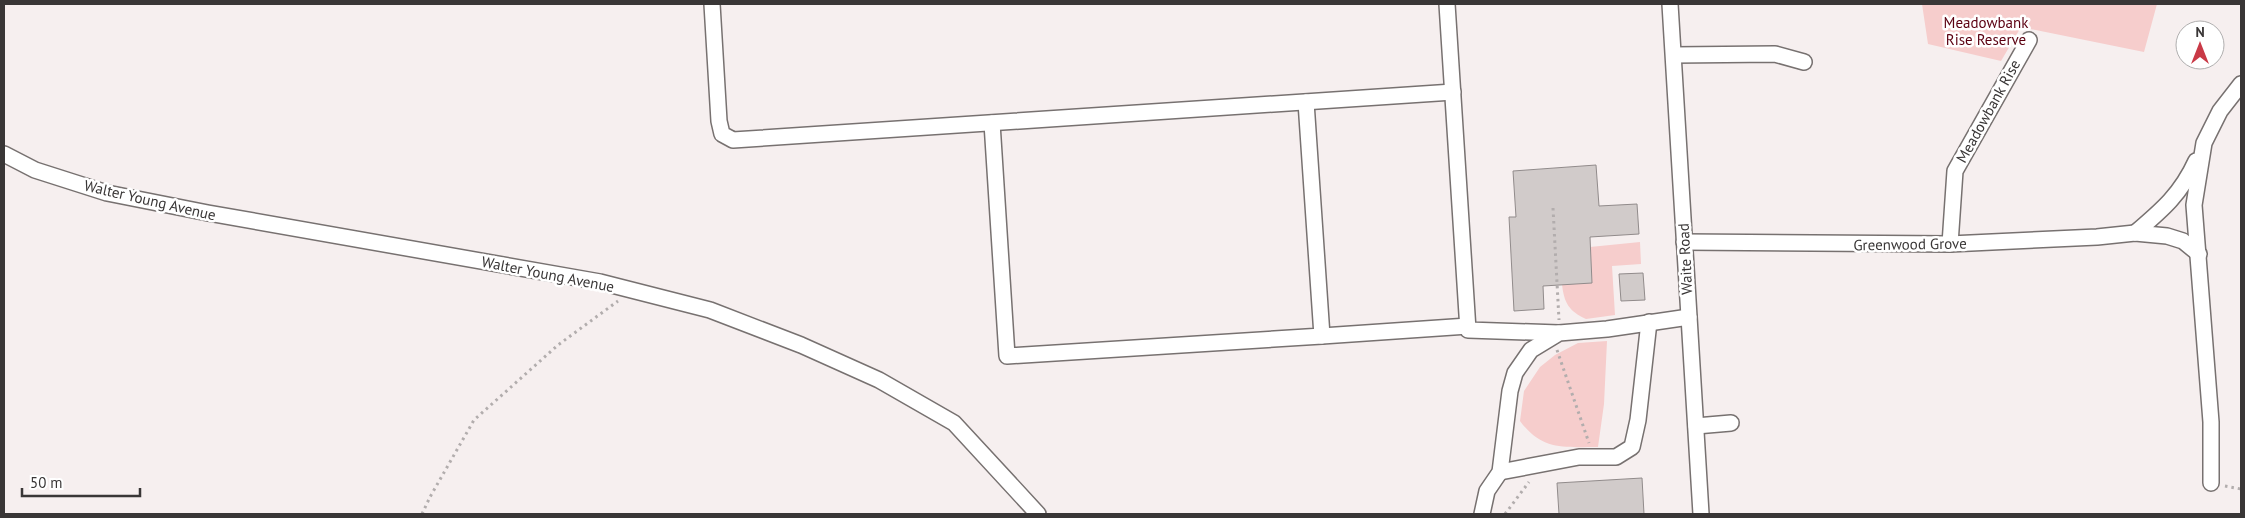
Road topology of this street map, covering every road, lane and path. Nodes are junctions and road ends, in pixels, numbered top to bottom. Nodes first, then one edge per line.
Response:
1 (712, 4) edge
2 (1447, 4) edge
3 (1670, 4) edge
4 (2029, 40) dead end
5 (1674, 55) junction
6 (1804, 62) dead end
7 (2241, 84) edge
8 (1453, 92) junction
9 (1306, 102) junction
10 (992, 123) junction
11 (2204, 142) junction
12 (4, 154) edge
13 (1553, 208) dead end
14 (2135, 233) junction
15 (1684, 242) junction
16 (1950, 244) junction
17 (2199, 254) junction
18 (634, 291) junction
19 (1689, 317) junction
20 (1650, 322) junction
21 (1468, 326) junction
22 (1556, 335) junction
23 (1322, 336) junction
24 (1731, 423) dead end
25 (1696, 426) junction
26 (1593, 457) junction
27 (1500, 472) junction
28 (2211, 483) dead end
29 (422, 514) edge
30 (1038, 514) edge
31 (1482, 514) edge
32 (1701, 514) edge

1 - 10 street
2 - 8 street
3 - 5 street, Waite Road
4 - 16 street, Meadowbank Rise
5 - 6 street
5 - 15 street, Waite Road
7 - 11 street
8 - 9 street
8 - 21 street
9 - 10 street
9 - 23 street
10 - 23 street
11 - 14 street
11 - 17 street
12 - 18 street, Walter Young Avenue
13 - 22 path
14 - 16 street, Greenwood Grove
14 - 17 street, Greenwood Grove
15 - 16 street, Greenwood Grove
15 - 19 street, Waite Road
17 - 28 street
18 - 29 path
18 - 30 street, Walter Young Avenue
19 - 20 street
19 - 25 street, Waite Road
20 - 22 street
20 - 26 street
21 - 22 street
21 - 23 street
22 - 26 path
22 - 27 street
24 - 25 street
25 - 32 street, Waite Road
26 - 27 street
27 - 31 street

